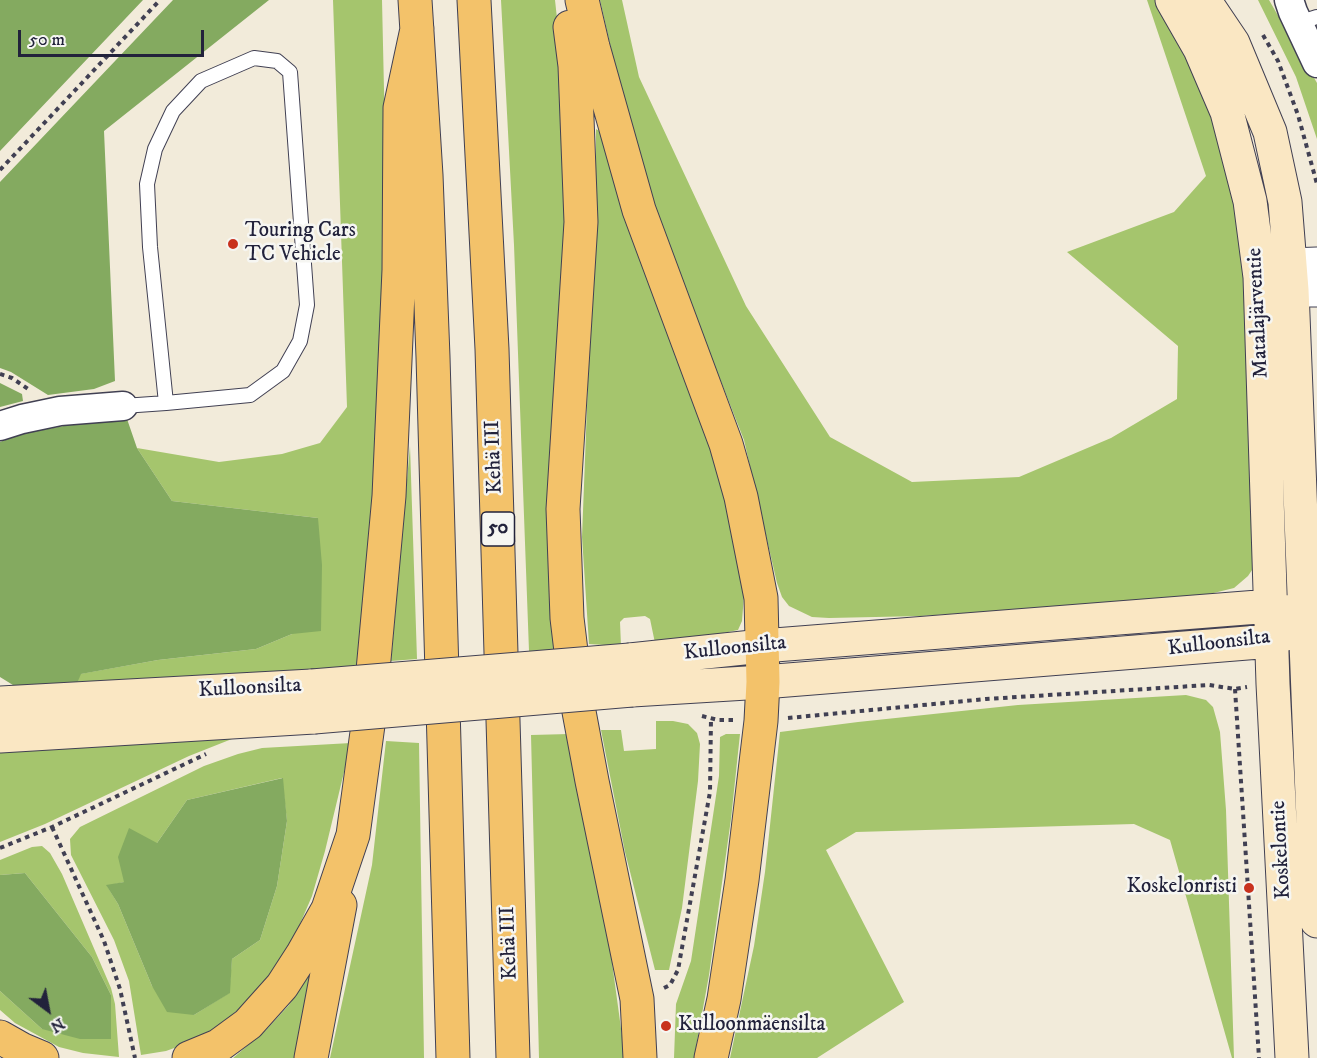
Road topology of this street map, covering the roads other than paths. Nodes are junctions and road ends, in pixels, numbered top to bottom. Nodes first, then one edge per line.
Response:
1 (474, 0) edge
2 (567, 0) edge
3 (582, 0) edge
4 (1172, 0) edge
5 (1204, 0) edge
6 (1301, 14) edge
7 (416, 15) edge
8 (1317, 63) edge
9 (1260, 277) junction
10 (1304, 277) edge
11 (166, 404) junction
12 (123, 406) joint
13 (0, 426) edge
14 (1271, 606) junction
15 (1305, 623) junction
16 (1272, 641) junction
17 (762, 646) junction
18 (631, 675) junction
19 (763, 682) junction
20 (313, 701) junction
21 (0, 703) edge
22 (0, 736) edge
23 (353, 835) junction
24 (1317, 921) edge
25 (0, 1037) edge
26 (42, 1058) edge
27 (189, 1058) edge
28 (311, 1058) edge
29 (453, 1058) edge
30 (513, 1058) edge
31 (640, 1058) edge
32 (711, 1058) edge
33 (1292, 1058) edge

1 - 30 highway, Kehä III / 50
2 - 31 highway
3 - 17 highway
4 - 9 main road, Matalajärventie
5 - 10 main road, Matalajärventie
6 - 8 street
7 - 23 highway
7 - 29 highway
9 - 10 street
9 - 14 main road, Matalajärventie
10 - 15 main road, Matalajärventie
11 - 11 lane
11 - 12 lane
12 - 13 street
14 - 15 main road, Kulloonsilta
14 - 16 main road, Matalajärventie
14 - 17 main road, Kulloonsilta
15 - 16 main road, Kulloonsilta
15 - 24 main road, Koskelontie
16 - 19 main road, Kulloonsilta
16 - 33 main road, Koskelontie
17 - 18 main road, Kulloonsilta
17 - 19 highway
18 - 19 main road, Kulloonsilta
18 - 20 main road, Kulloonsilta, bridge
19 - 32 highway
20 - 21 main road, Kulloonsilta
20 - 22 main road, Kulloonsilta
23 - 27 highway
23 - 28 highway
25 - 26 highway

